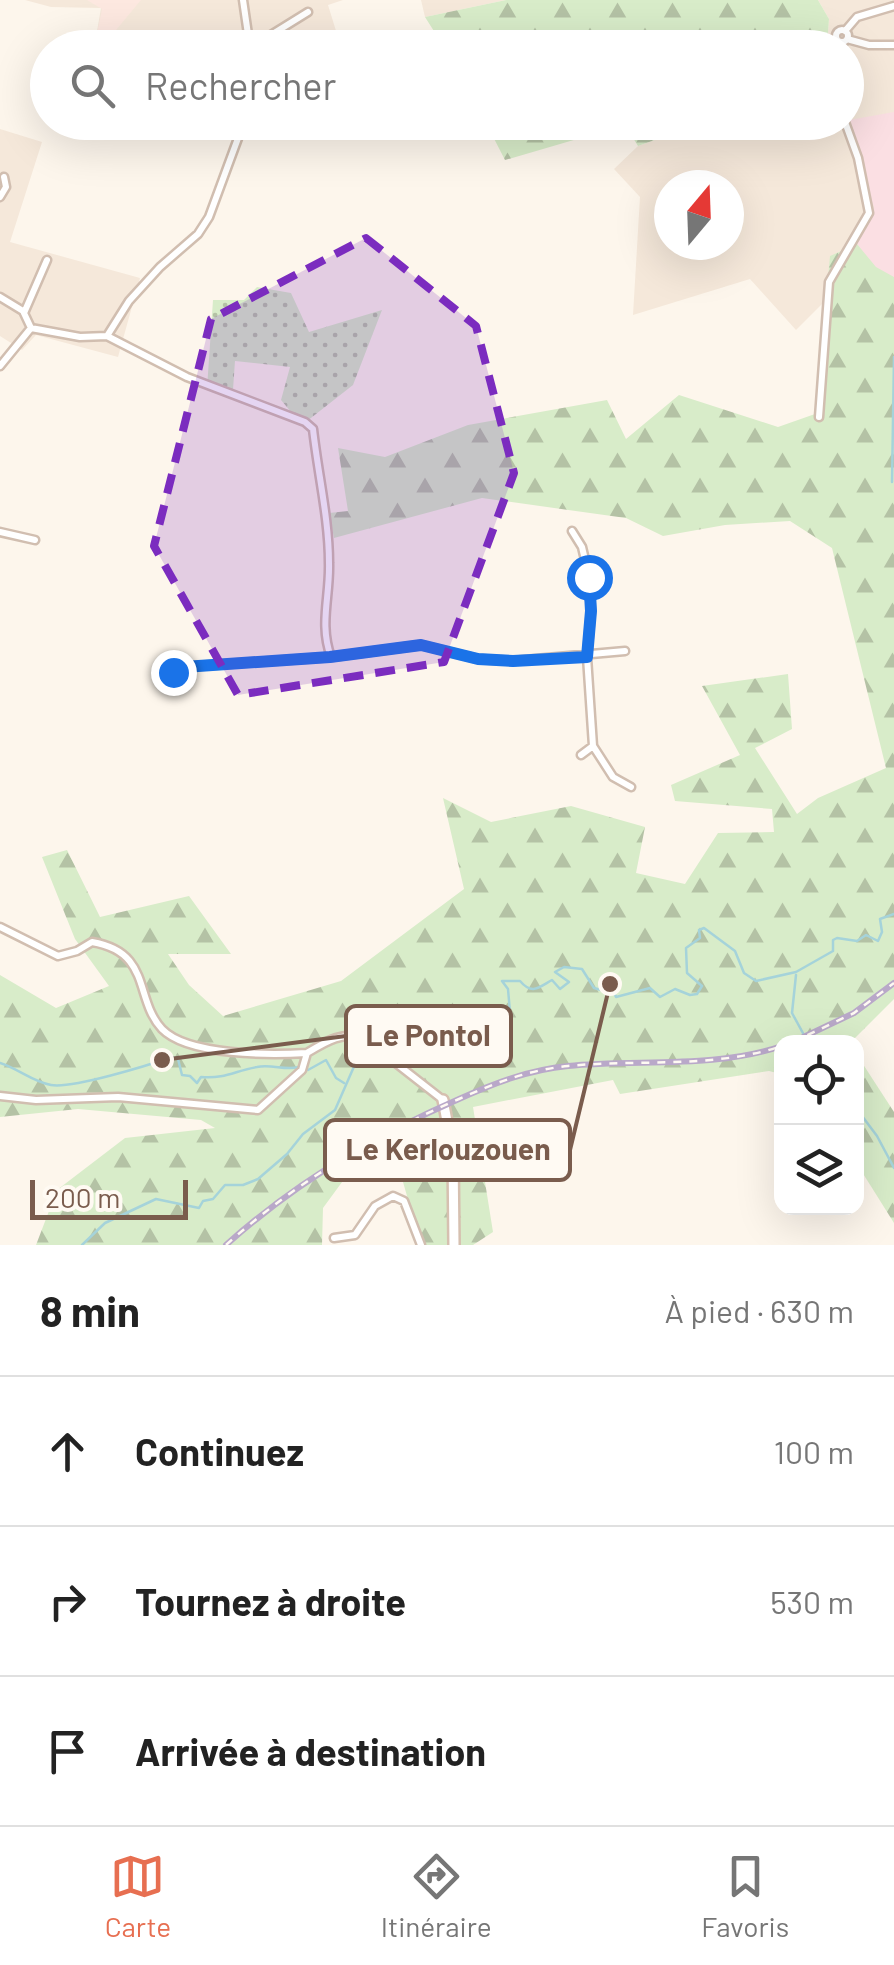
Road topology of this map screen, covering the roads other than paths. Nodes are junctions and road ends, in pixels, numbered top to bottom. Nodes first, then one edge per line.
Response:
1 (243, 0) edge
2 (894, 6) edge
3 (308, 12) dead end
4 (247, 30) edge
5 (279, 30) edge
6 (849, 30) edge
7 (864, 42) edge
8 (894, 45) edge
9 (239, 140) edge
10 (852, 140) edge
11 (4, 177) dead end
12 (0, 197) edge
13 (46, 260) dead end
14 (0, 297) edge
15 (24, 313) junction
16 (31, 328) junction
17 (107, 336) junction
18 (0, 366) edge
19 (819, 417) dead end
20 (572, 531) dead end
21 (0, 532) edge
22 (35, 540) dead end
23 (626, 651) dead end
24 (330, 657) junction
25 (587, 657) junction
26 (173, 672) dead end
27 (593, 746) junction
28 (581, 755) dead end
29 (631, 788) dead end
30 (0, 927) edge
31 (307, 1053) junction
32 (0, 1096) edge
33 (443, 1100) joint
34 (334, 1238) dead end
35 (420, 1245) edge
36 (454, 1245) edge

1 - 4 street
2 - 6 street
3 - 5 street
7 - 8 street
9 - 17 street
10 - 19 street
11 - 12 street
13 - 15 street
14 - 15 street
15 - 16 street
16 - 17 street
16 - 18 street
17 - 24 street
20 - 25 street
21 - 22 street
23 - 25 street
24 - 25 street
24 - 26 street
25 - 27 street
27 - 28 street
27 - 29 street
30 - 31 street
31 - 32 street
31 - 33 street
33 - 36 street
34 - 35 street

